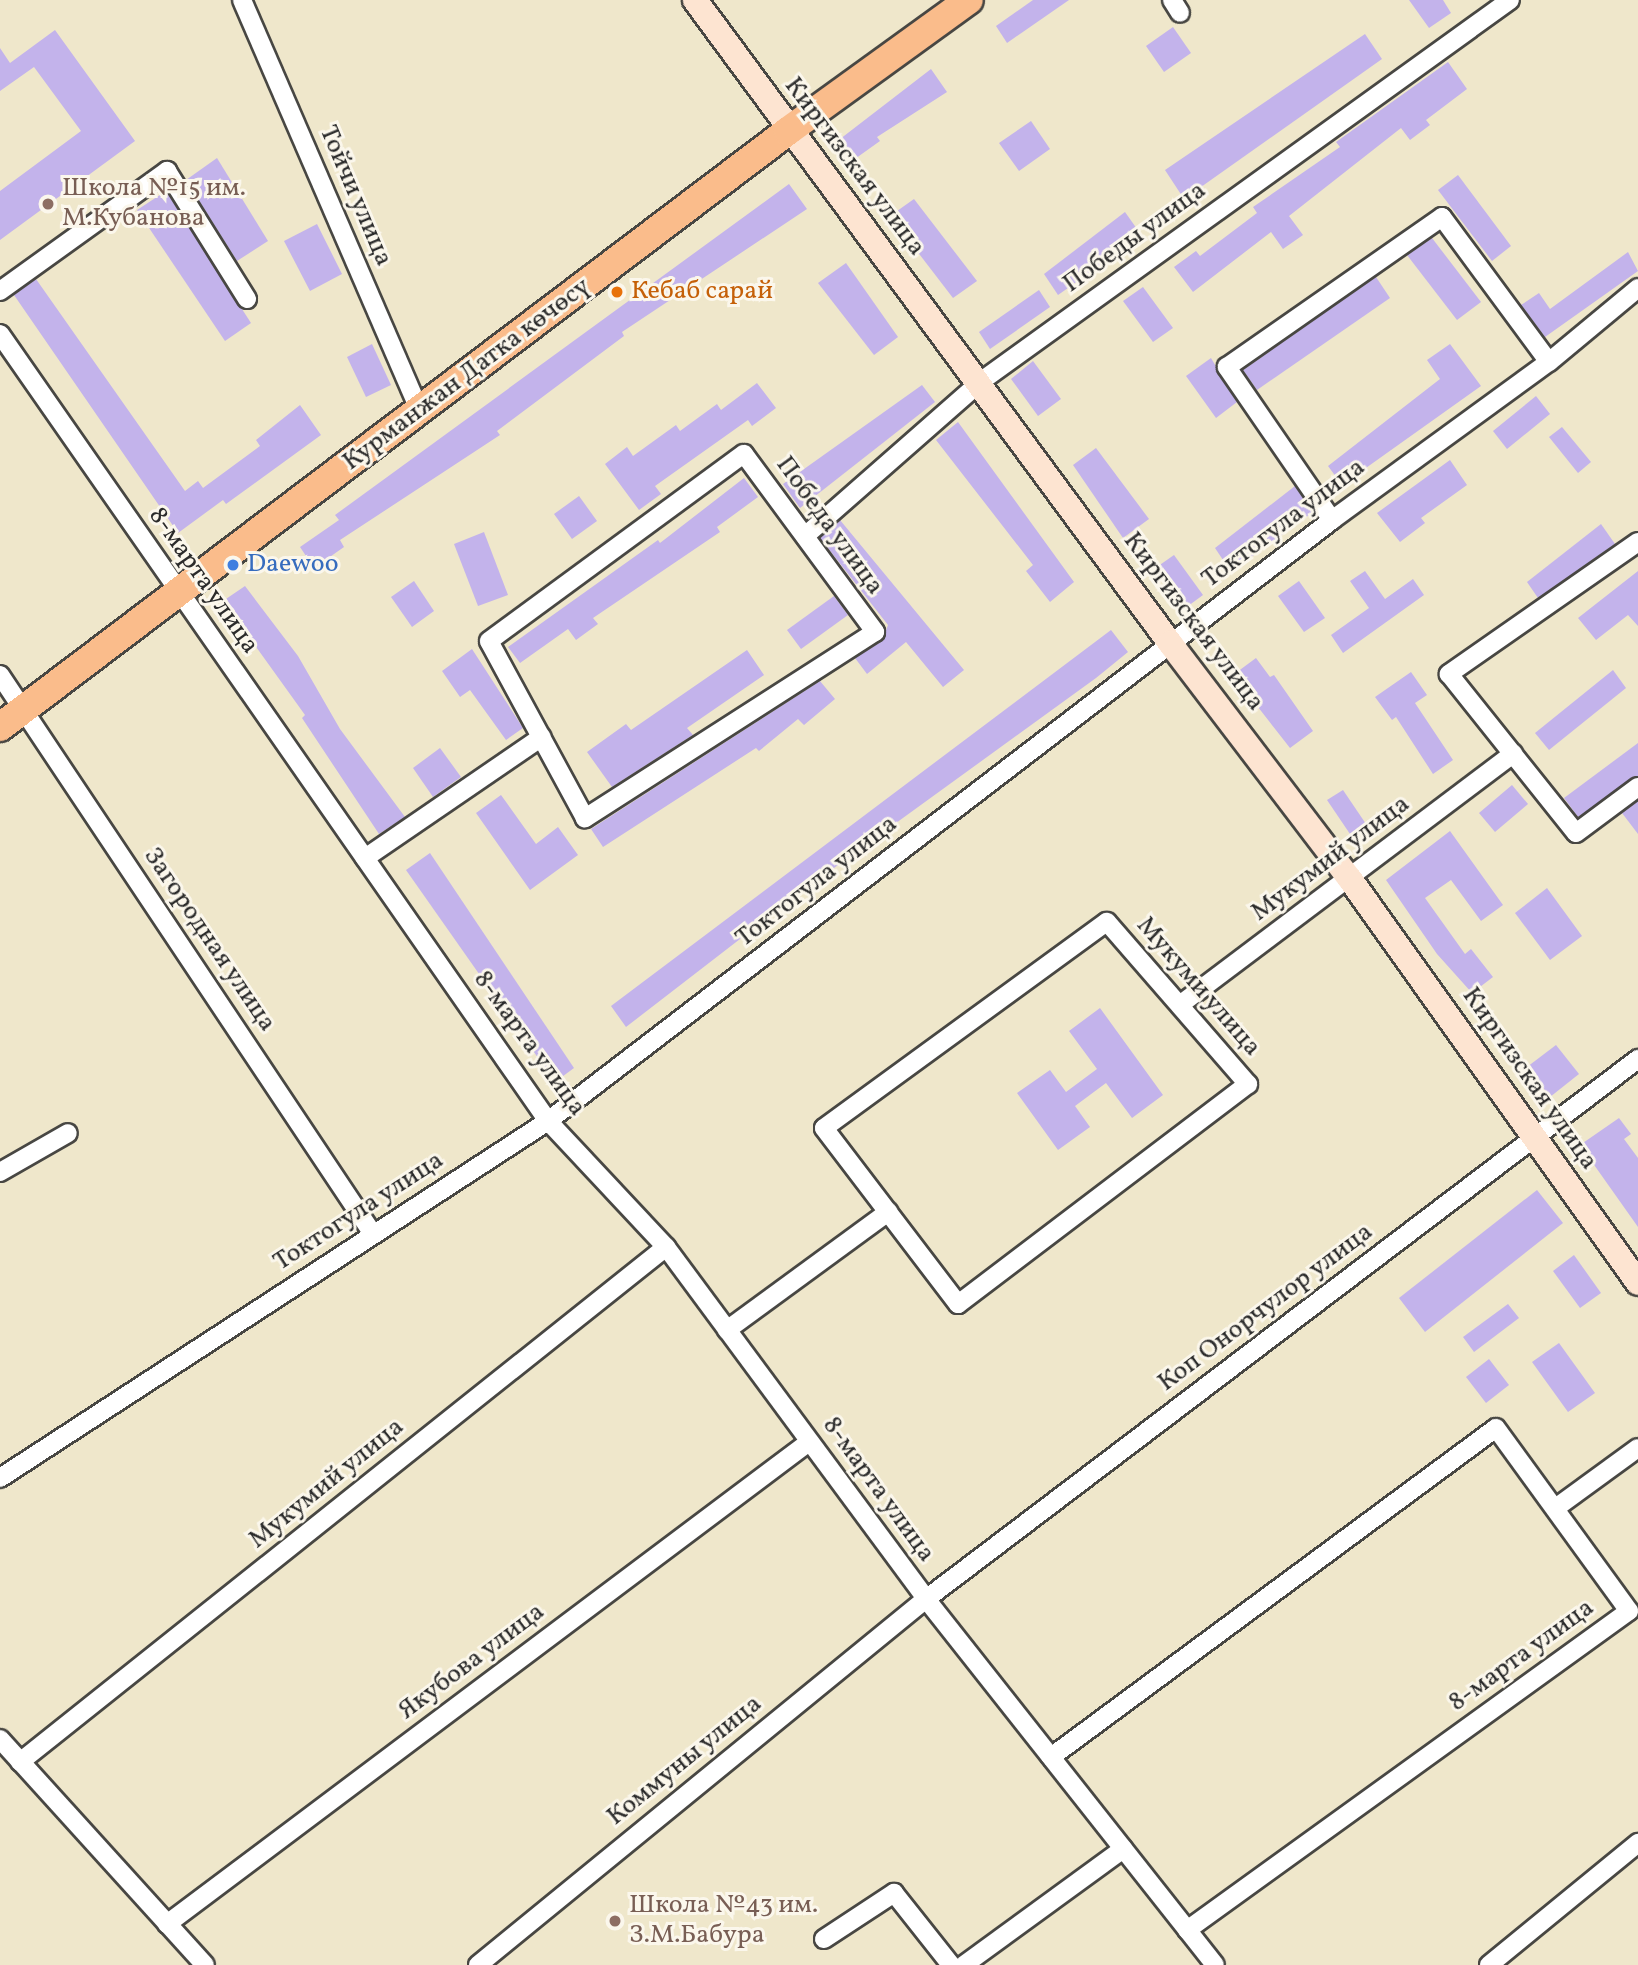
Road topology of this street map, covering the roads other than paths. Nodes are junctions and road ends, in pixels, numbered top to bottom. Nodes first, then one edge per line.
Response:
1 (242, 0) edge
2 (695, 0) edge
3 (969, 0) edge
4 (1510, 0) edge
5 (788, 131) junction
6 (1638, 288) edge
7 (0, 291) edge
8 (247, 299) dead end
9 (0, 334) edge
10 (1549, 362) junction
11 (980, 382) junction
12 (420, 412) junction
13 (1332, 520) junction
14 (805, 536) junction
15 (1638, 542) edge
16 (178, 591) junction
17 (1170, 643) junction
18 (0, 675) edge
19 (24, 710) junction
20 (0, 727) edge
21 (542, 737) junction
22 (1513, 754) junction
23 (1638, 787) edge
24 (365, 858) junction
25 (1350, 879) junction
26 (1181, 1004) junction
27 (1638, 1059) edge
28 (548, 1121) junction
29 (68, 1133) dead end
30 (1535, 1137) junction
31 (0, 1172) edge
32 (888, 1212) junction
33 (373, 1234) junction
34 (666, 1247) junction
35 (1638, 1283) edge
36 (727, 1329) junction
37 (809, 1441) junction
38 (1638, 1448) edge
39 (0, 1478) edge
40 (1557, 1507) junction
41 (926, 1599) junction
42 (0, 1739) edge
43 (1051, 1758) junction
44 (20, 1762) junction
45 (1638, 1843) edge
46 (1123, 1849) junction
47 (167, 1924) junction
48 (1187, 1930) junction
49 (824, 1939) dead end
50 (205, 1965) edge
51 (478, 1965) edge
52 (951, 1965) edge
53 (964, 1965) edge
54 (1214, 1965) edge
55 (1489, 1965) edge

1 - 12 street, Тойчи улица
2 - 5 street, Киргизская улица
3 - 5 main road, Курманжан Датка көчөсү
4 - 11 street, Победы улица
5 - 11 street, Киргизская улица
5 - 12 main road, Курманжан Датка көчөсү
6 - 10 street, Токтогула улица
7 - 8 street
9 - 16 street, 8-марта улица
10 - 13 street, Токтогула улица
10 - 13 street
11 - 14 street, Победы улица
11 - 17 street, Киргизская улица
12 - 16 main road, Курманжан Датка көчөсү
13 - 17 street, Токтогула улица
14 - 21 street, Победа улица
14 - 21 street, Победа улица
15 - 22 street
16 - 19 main road, Курманжан Датка көчөсү
16 - 24 street, 8-марта улица
17 - 25 street, Киргизская улица
17 - 28 street, Токтогула улица
18 - 19 street, Загородная улица
19 - 20 main road, Курманжан Датка көчөсү
19 - 33 street, Загородная улица
21 - 24 street
22 - 23 street
22 - 25 street, Мукумий улица
24 - 28 street, 8-марта улица
25 - 26 street, Мукумий улица
25 - 30 street, Киргизская улица
26 - 32 street, Мукуми улица
26 - 32 street, Мукуми улица
27 - 30 street, Коп Онорчулор улица
28 - 33 street, Токтогула улица
28 - 34 street, 8-марта улица
29 - 31 street
30 - 35 street, Киргизская улица
30 - 41 street, Коп Онорчулор улица
32 - 36 street
33 - 39 street, Токтогула улица
34 - 36 street, 8-марта улица
34 - 44 street, Мукумий улица
36 - 37 street, 8-марта улица
37 - 41 street, 8-марта улица
37 - 47 street, Якубова улица
38 - 40 street
40 - 43 street, 8-марта улица
40 - 48 street, 8-марта улица
41 - 43 street, 8-марта улица
41 - 51 street, Коммуны улица
42 - 44 street
43 - 46 street, 8-марта улица
44 - 47 street
45 - 55 street
46 - 48 street, 8-марта улица
46 - 53 street
47 - 50 street
48 - 54 street, 8-марта улица
49 - 52 street

